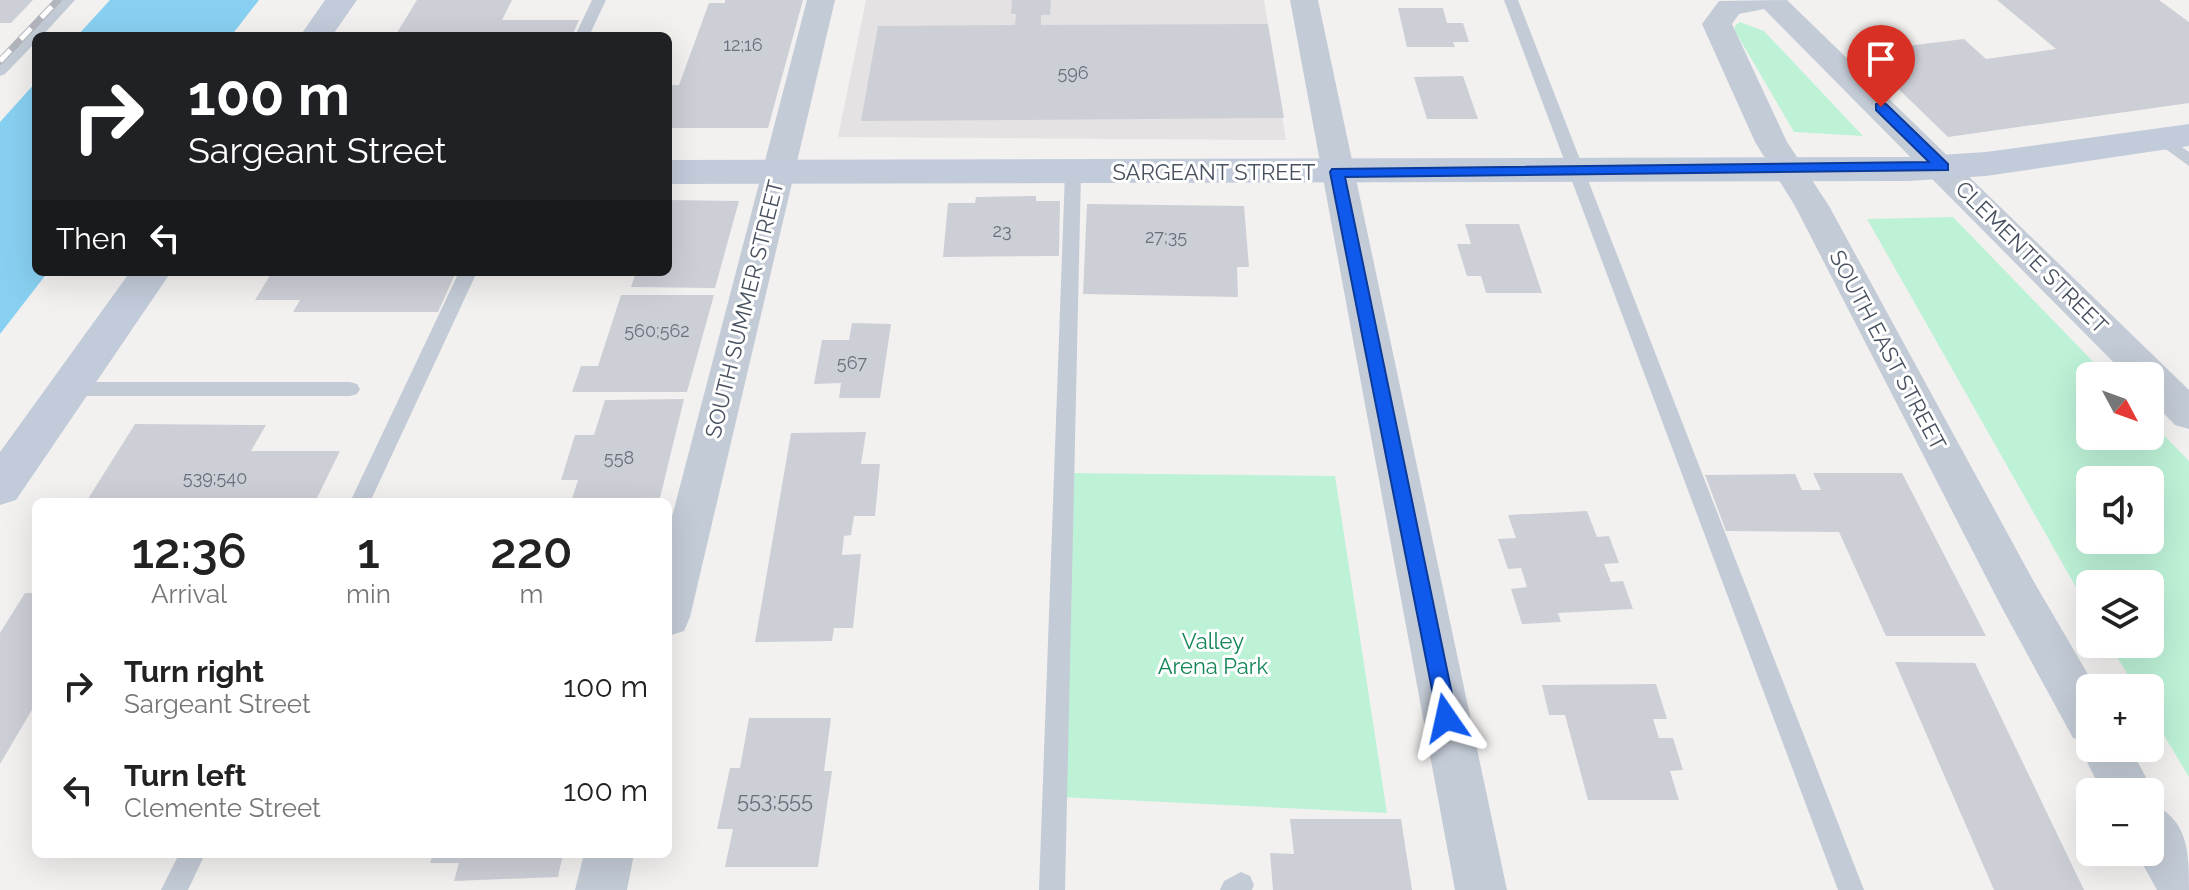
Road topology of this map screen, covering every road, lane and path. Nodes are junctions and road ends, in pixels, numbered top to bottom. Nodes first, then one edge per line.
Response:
1 (68, 0) edge
2 (341, 0) edge
3 (599, 0) edge
4 (821, 0) edge
5 (1304, 0) edge
6 (1511, 0) edge
7 (1764, 0) edge
8 (1771, 0) edge
9 (37, 32) edge
10 (319, 32) edge
11 (584, 32) edge
12 (32, 38) edge
13 (0, 71) edge
14 (2175, 137) edge
15 (2189, 161) edge
16 (1943, 167) junction
17 (1788, 170) junction
18 (778, 171) junction
19 (672, 172) edge
20 (1073, 172) junction
21 (1337, 172) junction
22 (1577, 172) junction
23 (148, 276) edge
24 (466, 276) edge
25 (68, 389) junction
26 (350, 389) dead end
27 (2189, 414) edge
28 (0, 487) edge
29 (362, 498) edge
30 (672, 601) edge
31 (2076, 697) edge
32 (2164, 853) edge
33 (190, 858) edge
34 (608, 858) edge
35 (174, 890) edge
36 (601, 890) edge
37 (1052, 890) edge
38 (1481, 890) edge
39 (1851, 890) edge
40 (2185, 890) edge

1 - 9 lane
2 - 10 street
3 - 11 lane
4 - 18 street, SOUTH SUMMER STREET
5 - 21 street
6 - 22 lane
7 - 17 street, SOUTH EAST STREET
8 - 16 street, CLEMENTE STREET
12 - 13 lane
14 - 15 lane
14 - 16 street, SARGEANT STREET
16 - 17 street, SARGEANT STREET
16 - 27 street, CLEMENTE STREET
17 - 22 street, SARGEANT STREET
17 - 31 street, SOUTH EAST STREET
18 - 19 street, SARGEANT STREET
18 - 20 street, SARGEANT STREET
18 - 30 street, SOUTH SUMMER STREET
20 - 21 street, SARGEANT STREET
20 - 37 lane
21 - 22 street, SARGEANT STREET
21 - 38 street
22 - 39 lane
23 - 25 street
24 - 29 lane
25 - 26 lane
25 - 28 street
32 - 40 street
33 - 35 lane
34 - 36 street

